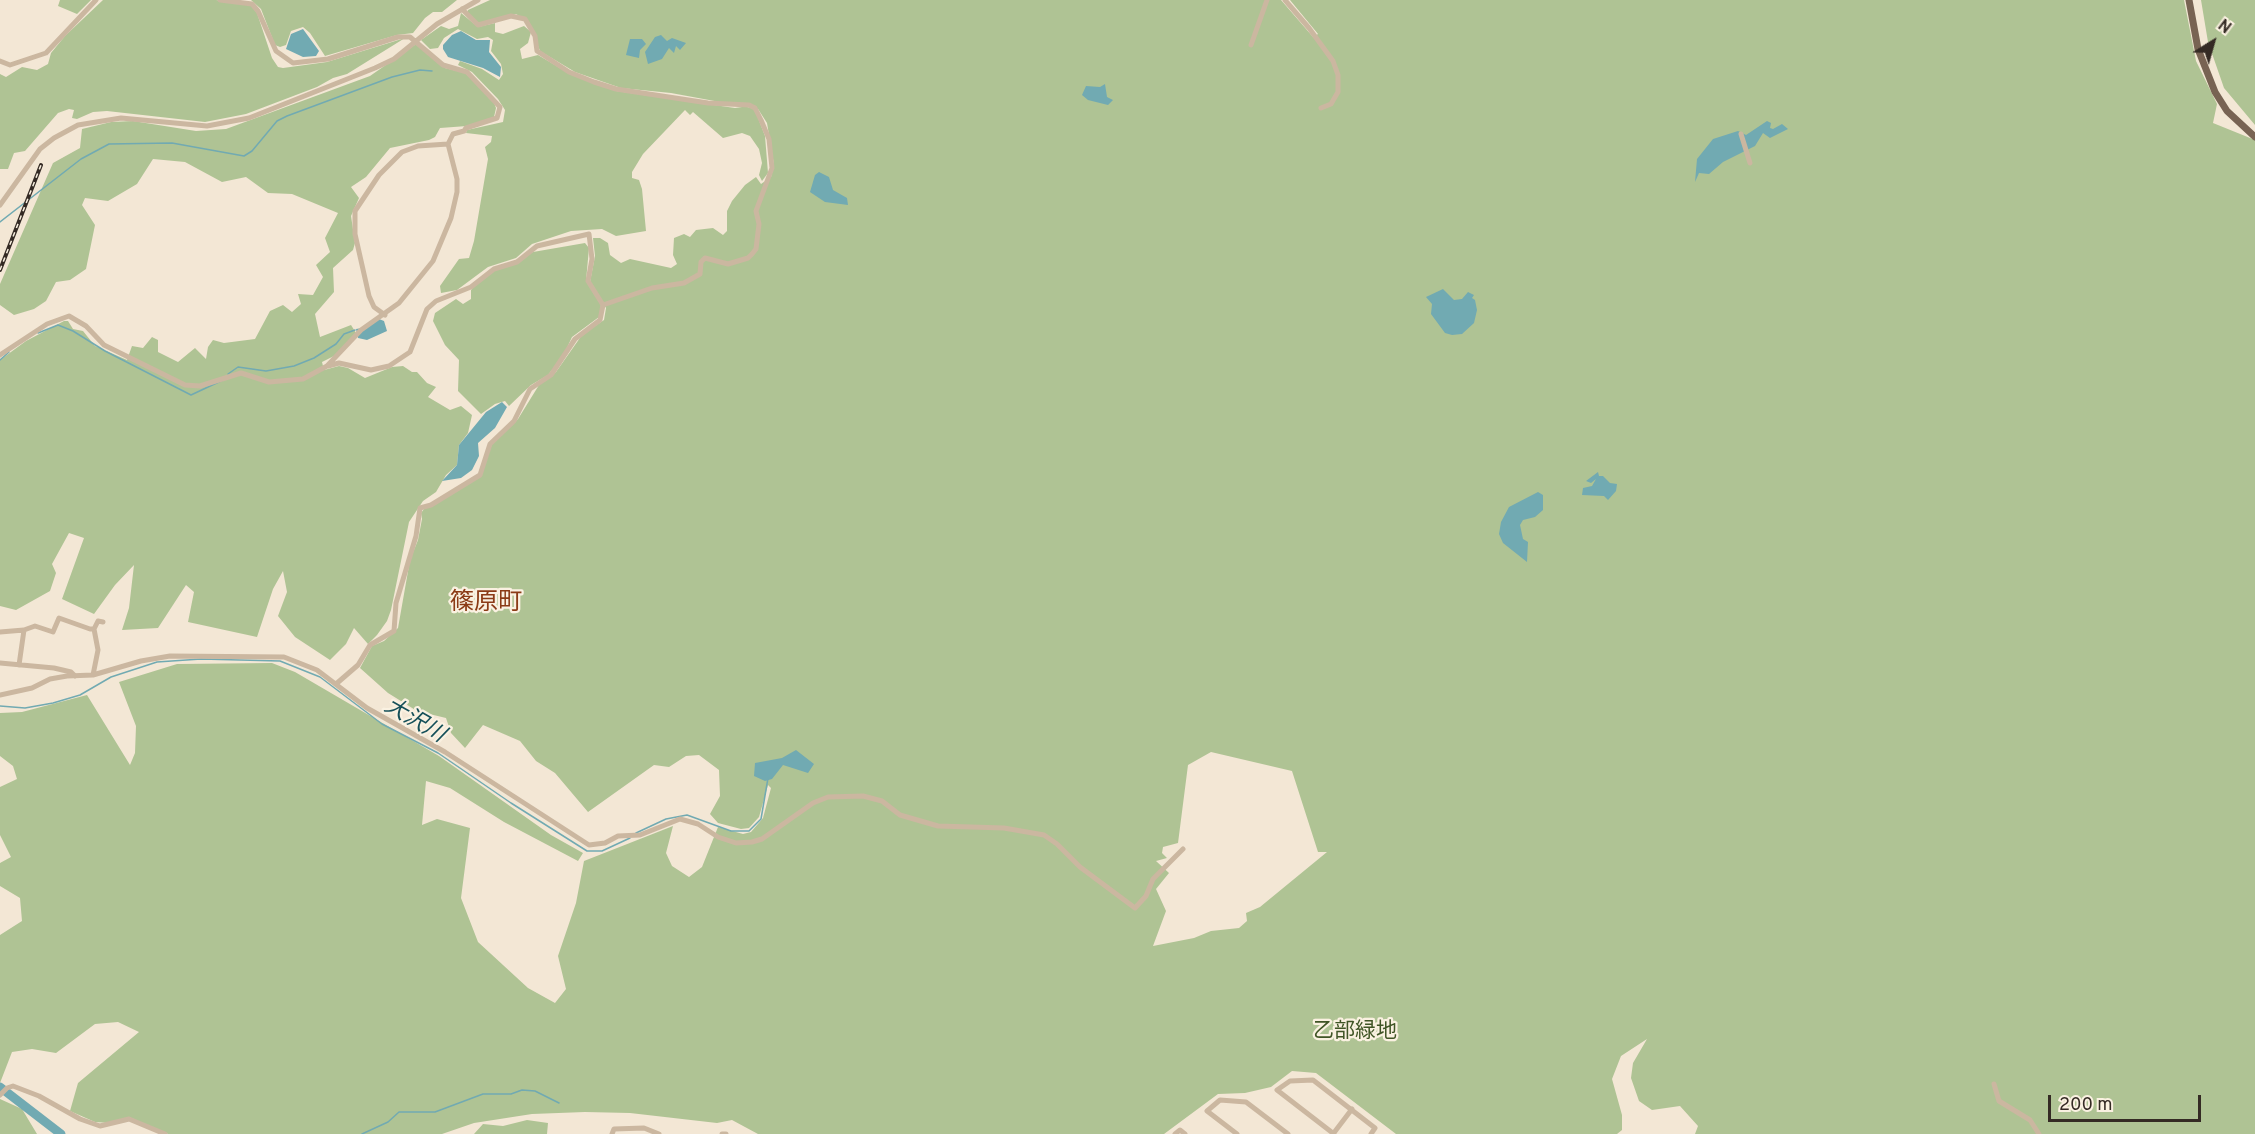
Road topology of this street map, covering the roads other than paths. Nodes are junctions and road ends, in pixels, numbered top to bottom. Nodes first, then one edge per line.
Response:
1 (96, 0) edge
2 (220, 0) edge
3 (478, 0) edge
4 (1267, 0) edge
5 (1285, 0) edge
6 (2189, 0) edge
7 (462, 9) junction
8 (414, 41) junction
9 (1251, 45) dead end
10 (0, 61) edge
11 (1321, 108) dead end
12 (1741, 134) dead end
13 (2255, 136) edge
14 (448, 144) junction
15 (1750, 163) dead end
16 (0, 206) edge
17 (603, 305) junction
18 (385, 315) junction
19 (0, 355) edge
20 (327, 366) junction
21 (103, 622) dead end
22 (94, 629) junction
23 (24, 630) junction
24 (0, 632) edge
25 (0, 663) edge
26 (19, 665) junction
27 (93, 675) junction
28 (83, 677) junction
29 (336, 684) junction
30 (0, 695) edge
31 (1183, 849) dead end
32 (1994, 1084) dead end
33 (0, 1095) edge
34 (1352, 1110) junction
35 (165, 1134) edge
36 (612, 1134) edge
37 (659, 1134) edge
38 (1175, 1134) edge
39 (1185, 1134) edge
40 (1237, 1134) edge
41 (1288, 1134) edge
42 (1334, 1134) edge
43 (1371, 1134) edge
44 (2039, 1134) edge

1 - 10 street
2 - 8 street
3 - 7 street
4 - 9 street
5 - 11 street
6 - 13 main road
7 - 8 street
7 - 17 street
8 - 14 street
8 - 16 street
12 - 15 street
14 - 18 street
14 - 18 street
17 - 20 street
17 - 29 street
18 - 20 street
19 - 20 street
21 - 22 street
22 - 23 street
22 - 27 street
23 - 24 street
23 - 26 street
25 - 26 street
26 - 28 street
27 - 28 street
27 - 29 street
28 - 30 street
29 - 31 street
32 - 44 street
33 - 35 street
34 - 42 street
34 - 42 street
34 - 43 street
36 - 37 street
38 - 39 street
40 - 41 street

